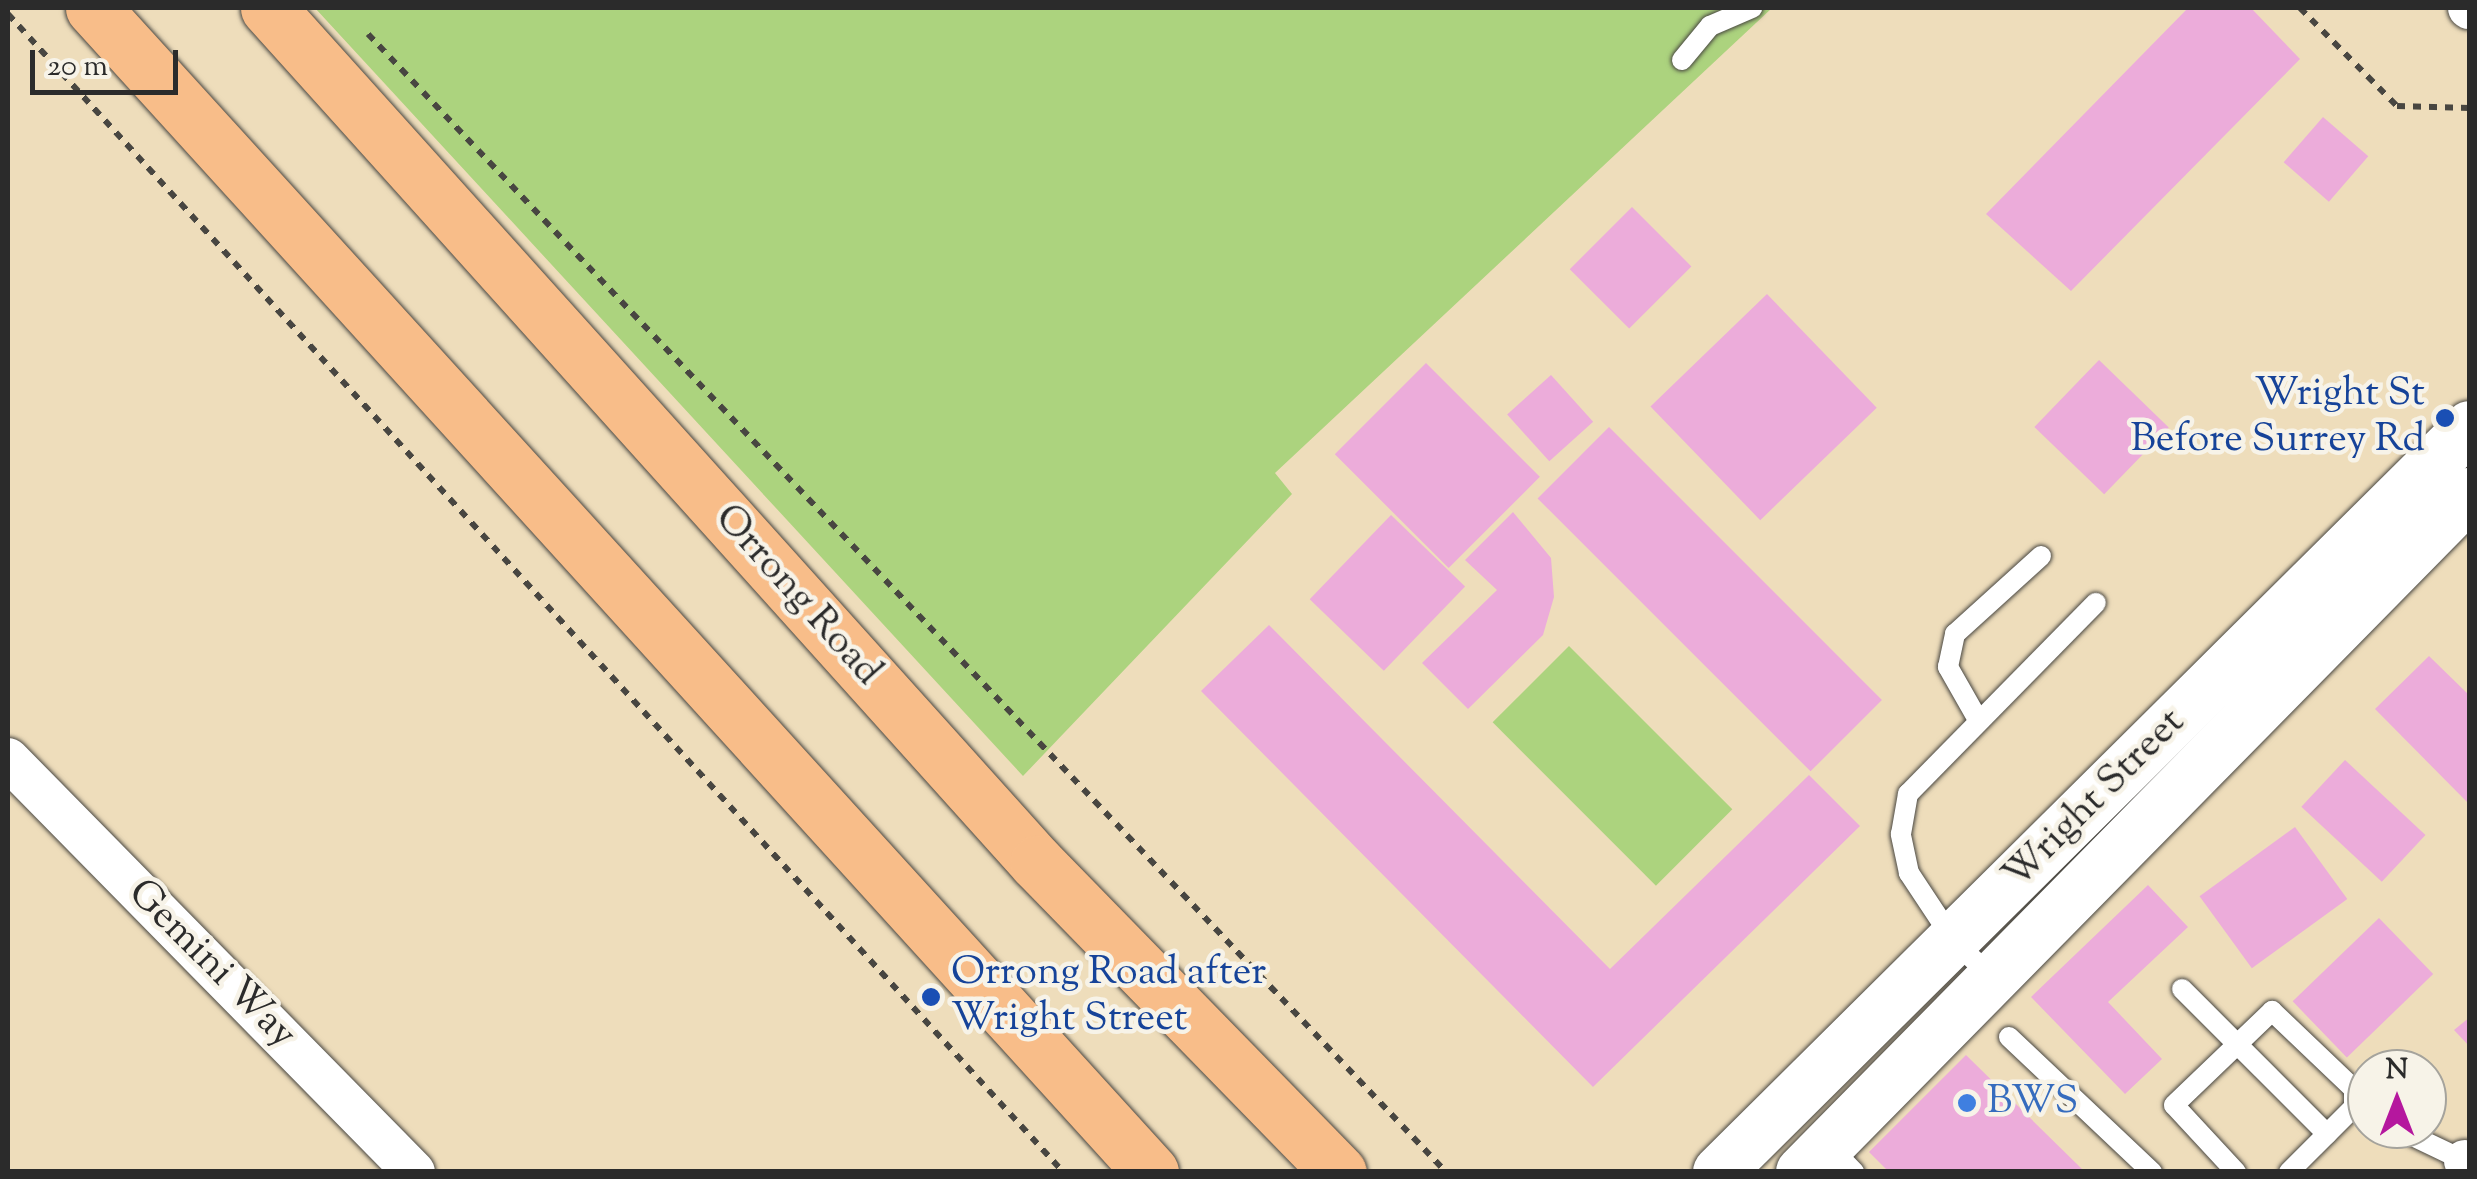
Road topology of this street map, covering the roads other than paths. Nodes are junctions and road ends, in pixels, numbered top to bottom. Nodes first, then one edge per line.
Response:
1 (93, 8) edge
2 (268, 8) edge
3 (1752, 8) edge
4 (1682, 60) dead end
5 (2470, 427) edge
6 (2470, 494) edge
7 (2041, 556) dead end
8 (2096, 603) dead end
9 (1977, 718) junction
10 (8, 760) edge
11 (1954, 940) junction
12 (1996, 980) junction
13 (2182, 988) dead end
14 (2010, 1037) dead end
15 (2238, 1046) junction
16 (2347, 1082) edge
17 (2347, 1120) edge
18 (2326, 1134) junction
19 (2437, 1149) edge
20 (1828, 1163) edge
21 (2467, 1164) edge
22 (414, 1172) edge
23 (1152, 1172) edge
24 (1340, 1172) edge
25 (1718, 1172) edge
26 (2152, 1172) edge
27 (2236, 1172) edge
28 (2288, 1172) edge

1 - 23 highway
2 - 24 highway, Orrong Road
3 - 4 lane
5 - 11 street, Wright Street
6 - 12 street, Wright Street
7 - 9 lane
8 - 9 lane
9 - 11 lane
10 - 22 street, Gemini Way
11 - 12 lane
11 - 25 street, Wright Street
12 - 20 street, Wright Street
13 - 15 lane
14 - 26 lane
15 - 16 lane
15 - 18 lane
15 - 27 lane
17 - 18 lane
18 - 28 lane
19 - 21 lane

